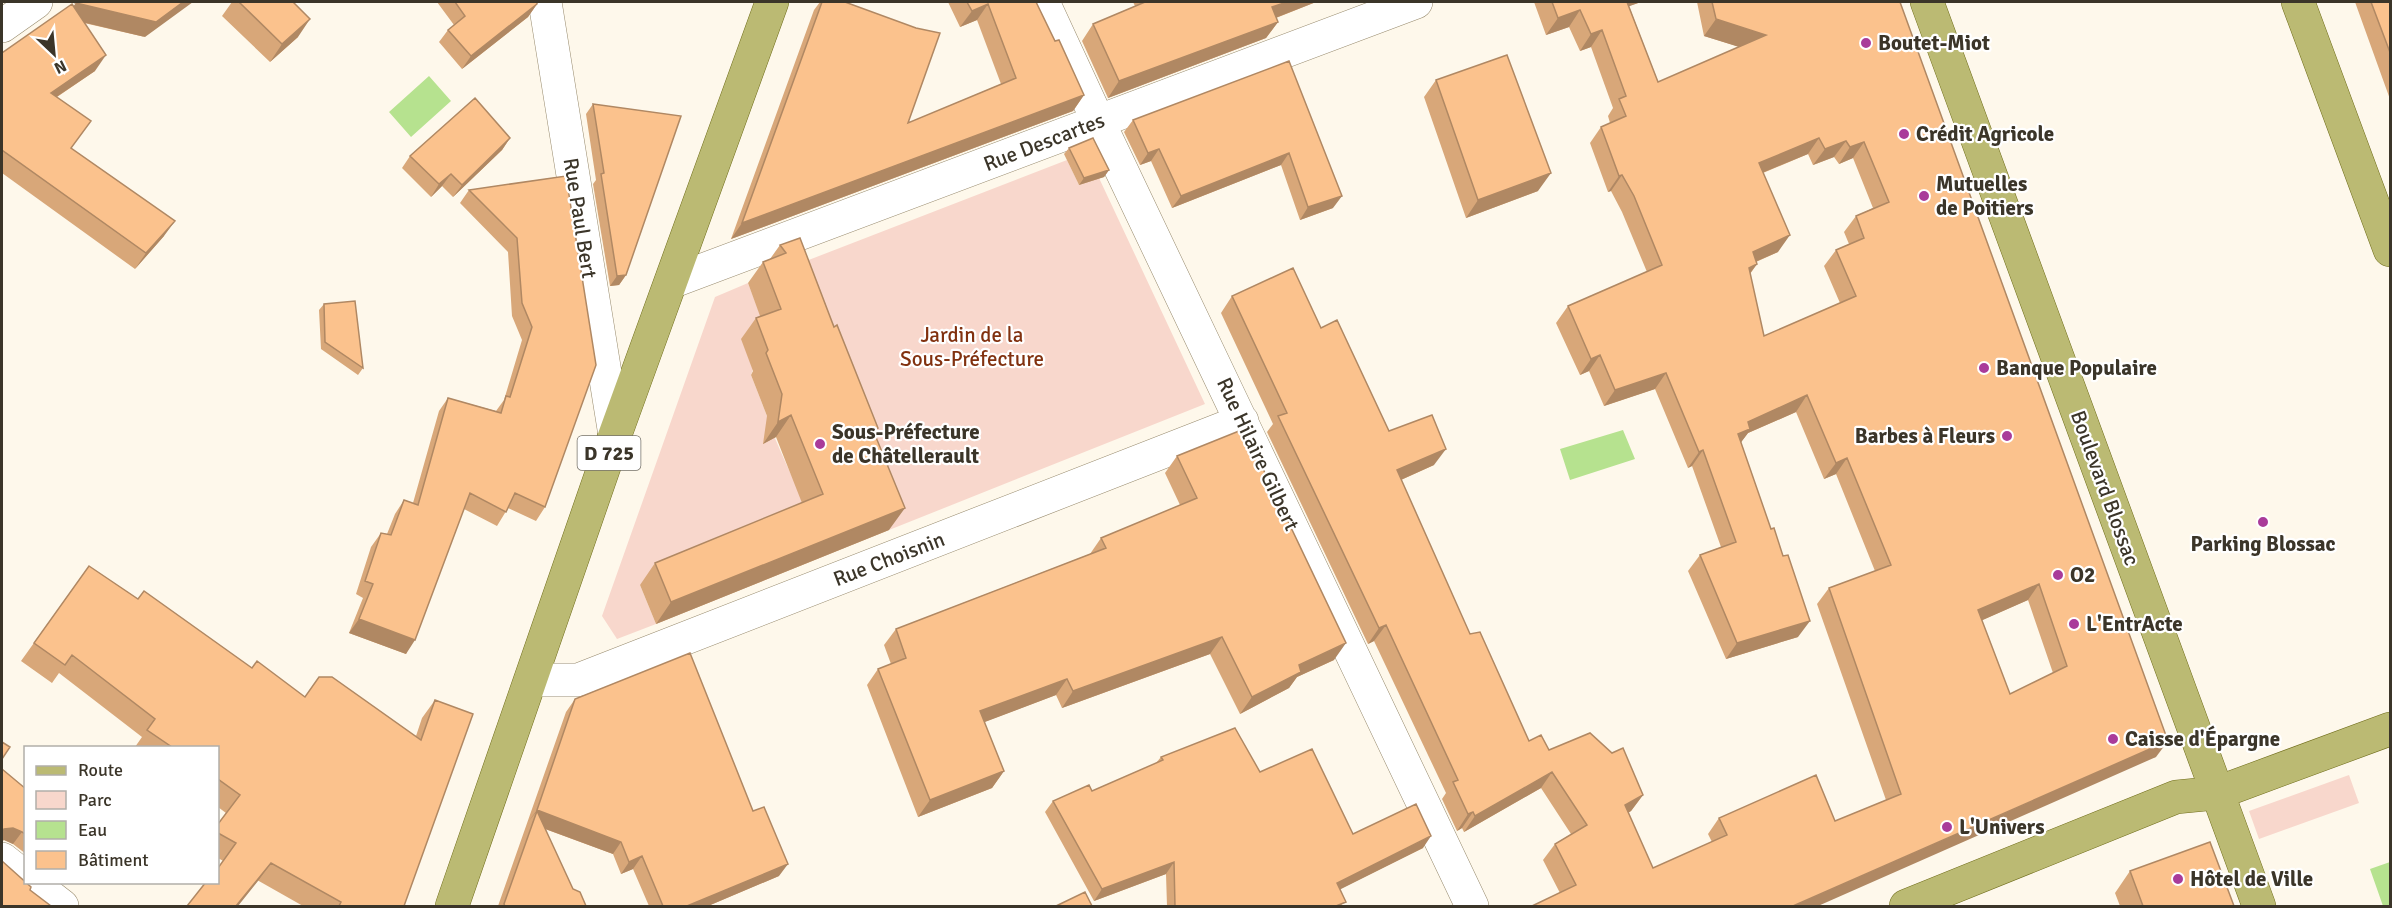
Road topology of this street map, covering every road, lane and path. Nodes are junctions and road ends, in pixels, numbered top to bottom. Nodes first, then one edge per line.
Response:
1 (36, 2) edge
2 (545, 2) edge
3 (772, 2) edge
4 (1043, 2) edge
5 (1416, 2) edge
6 (1927, 2) edge
7 (2298, 2) edge
8 (2, 26) edge
9 (1098, 122) junction
10 (2391, 250) edge
11 (671, 282) junction
12 (1242, 420) junction
13 (615, 435) junction
14 (532, 680) junction
15 (2391, 729) edge
16 (2217, 793) junction
17 (2, 859) edge
18 (24, 876) edge
19 (34, 884) edge
20 (62, 906) edge
21 (452, 906) edge
22 (1472, 906) edge
23 (1906, 906) edge
24 (2259, 906) edge

1 - 8 street
2 - 13 street, Rue Paul Bert
3 - 11 main road, D 725
4 - 9 street, Rue Hilaire Gilbert
5 - 9 street, Rue Descartes
6 - 16 main road, Boulevard Blossac
7 - 10 main road
9 - 11 street, Rue Descartes
9 - 12 street, Rue Hilaire Gilbert
11 - 13 main road, D 725
12 - 14 street, Rue Choisnin
12 - 22 street, Rue Hilaire Gilbert
13 - 14 main road, D 725
14 - 21 main road, D 725
15 - 16 main road
16 - 23 main road
16 - 24 main road, Boulevard Blossac
17 - 18 street
19 - 20 street

